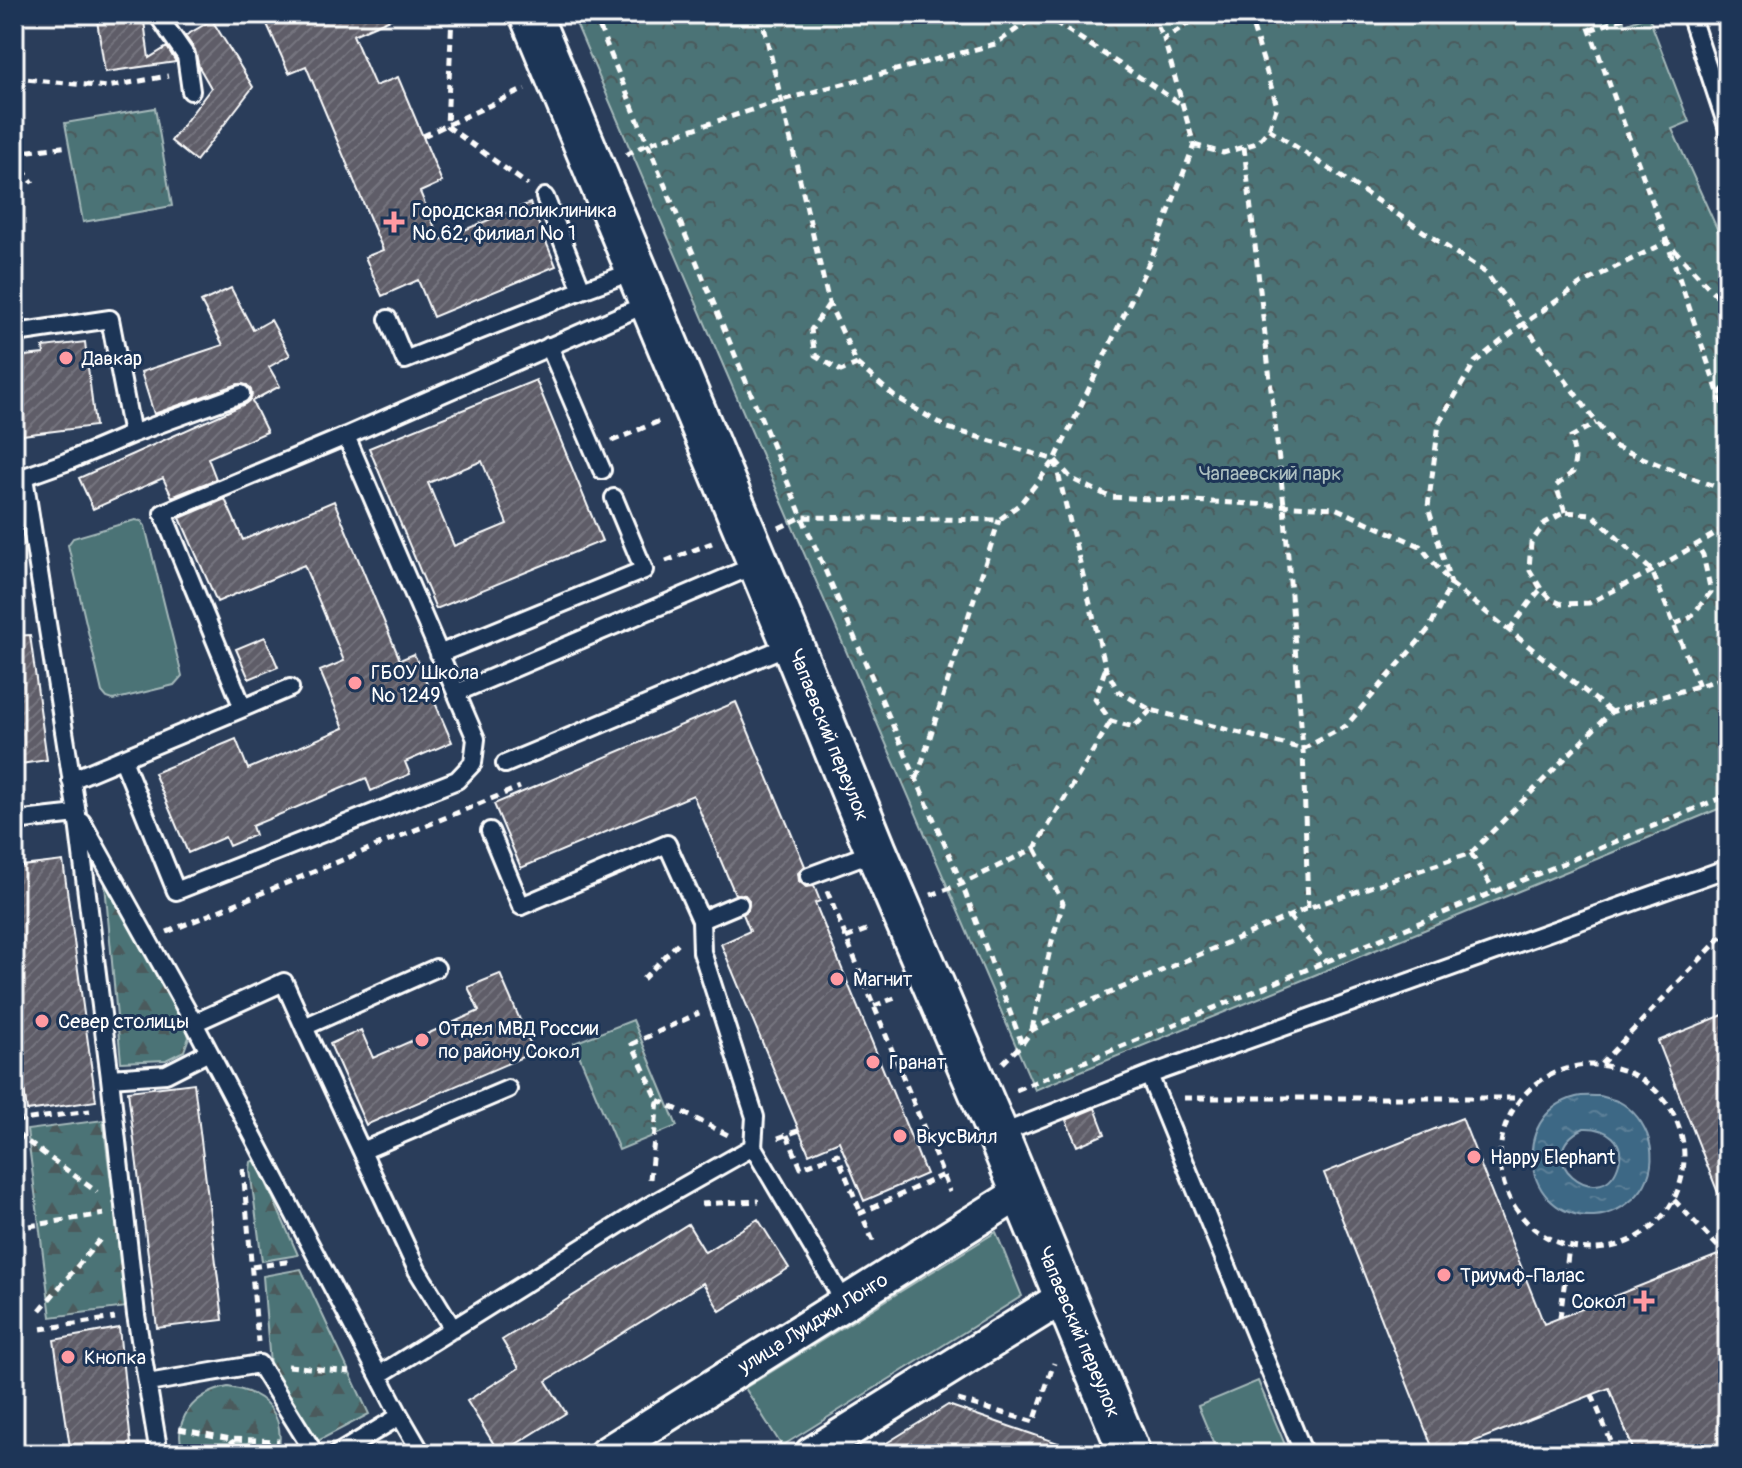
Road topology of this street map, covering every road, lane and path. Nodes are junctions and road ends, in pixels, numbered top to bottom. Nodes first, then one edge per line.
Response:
1 (157, 14) edge
2 (452, 14) edge
3 (530, 14) edge
4 (594, 14) edge
5 (761, 14) edge
6 (1041, 14) edge
7 (1151, 14) edge
8 (1221, 14) edge
9 (1231, 14) edge
10 (1584, 14) edge
11 (1636, 14) edge
12 (1690, 14) edge
13 (1252, 17) edge
14 (1590, 30) junction
15 (1164, 39) junction
16 (188, 72) junction
17 (14, 78) edge
18 (530, 87) dead end
19 (191, 91) dead end
20 (782, 100) junction
21 (1182, 105) junction
22 (447, 126) junction
23 (1269, 129) junction
24 (1728, 129) edge
25 (423, 136) dead end
26 (647, 144) junction
27 (1194, 145) junction
28 (69, 146) dead end
29 (1244, 147) junction
30 (14, 156) edge
31 (623, 156) dead end
32 (33, 183) dead end
33 (545, 197) joint
34 (1667, 242) junction
35 (644, 286) junction
36 (582, 290) junction
37 (829, 303) junction
38 (1728, 308) edge
39 (14, 316) edge
40 (388, 319) dead end
41 (1523, 324) junction
42 (549, 346) junction
43 (857, 364) junction
44 (1728, 383) edge
45 (241, 394) dead end
46 (1719, 396) junction
47 (667, 418) dead end
48 (1728, 422) edge
49 (1596, 423) junction
50 (132, 434) junction
51 (346, 436) junction
52 (593, 449) junction
53 (1055, 460) junction
54 (602, 470) dead end
55 (19, 478) edge
56 (1728, 491) edge
57 (614, 498) dead end
58 (1284, 505) junction
59 (1565, 512) junction
60 (802, 517) junction
61 (999, 520) junction
62 (1728, 526) edge
63 (778, 529) dead end
64 (717, 541) dead end
65 (1697, 545) junction
66 (758, 564) junction
67 (644, 570) junction
68 (1652, 571) junction
69 (1451, 584) junction
70 (1541, 589) junction
71 (1675, 624) junction
72 (1509, 630) junction
73 (792, 644) junction
74 (439, 654) junction
75 (1106, 669) junction
76 (1728, 677) edge
77 (1699, 686) junction
78 (290, 688) dead end
79 (456, 693) junction
80 (243, 708) junction
81 (1151, 710) junction
82 (1611, 712) junction
83 (1111, 721) junction
84 (1303, 749) junction
85 (123, 760) junction
86 (505, 764) dead end
87 (917, 779) junction
88 (71, 780) junction
89 (1728, 795) edge
90 (480, 805) dead end
91 (77, 814) junction
92 (14, 821) edge
93 (490, 831) dead end
94 (1035, 848) junction
95 (876, 851) junction
96 (1471, 853) junction
97 (1728, 868) edge
98 (814, 874) joint
99 (962, 884) junction
100 (1495, 892) junction
101 (928, 895) dead end
102 (739, 904) dead end
103 (1308, 908) junction
104 (1289, 916) junction
105 (701, 920) junction
106 (879, 924) dead end
107 (1728, 930) edge
108 (846, 938) junction
109 (148, 940) junction
110 (1326, 962) junction
111 (436, 968) dead end
112 (643, 979) dead end
113 (908, 993) dead end
114 (719, 1004) junction
115 (874, 1006) junction
116 (194, 1023) junction
117 (304, 1027) junction
118 (1032, 1030) junction
119 (1022, 1044) junction
120 (209, 1052) junction
121 (1002, 1064) dead end
122 (1601, 1064) junction
123 (1149, 1075) junction
124 (110, 1078) junction
125 (508, 1089) dead end
126 (1015, 1091) dead end
127 (1158, 1098) junction
128 (1520, 1098) junction
129 (658, 1100) junction
130 (113, 1108) junction
131 (15, 1121) edge
132 (17, 1134) dead end
133 (787, 1135) dead end
134 (998, 1135) junction
135 (753, 1147) junction
136 (362, 1151) junction
137 (242, 1162) dead end
138 (943, 1175) junction
139 (950, 1192) dead end
140 (1021, 1192) junction
141 (784, 1200) junction
142 (1674, 1200) junction
143 (647, 1207) junction
144 (124, 1211) junction
145 (861, 1213) junction
146 (29, 1226) dead end
147 (873, 1241) dead end
148 (1570, 1247) junction
149 (1723, 1252) dead end
150 (317, 1257) junction
151 (252, 1267) junction
152 (1065, 1296) junction
153 (845, 1303) junction
154 (40, 1310) dead end
155 (136, 1315) junction
156 (1560, 1318) dead end
157 (41, 1329) dead end
158 (453, 1329) junction
159 (1057, 1357) dead end
160 (259, 1364) junction
161 (379, 1375) junction
162 (148, 1383) junction
163 (1592, 1395) dead end
164 (949, 1397) dead end
165 (400, 1416) junction
166 (154, 1423) junction
167 (231, 1439) junction
168 (311, 1448) edge
169 (159, 1454) edge
170 (240, 1454) edge
171 (337, 1454) edge
172 (422, 1454) edge
173 (605, 1454) edge
174 (811, 1454) edge
175 (1130, 1454) edge
176 (1304, 1454) edge
177 (1616, 1454) edge

1 - 16 lane
2 - 22 path
3 - 35 street, Чапаевский переулок
4 - 26 path
5 - 20 path
6 - 20 path
6 - 21 path
7 - 15 path
8 - 15 path
9 - 13 path
10 - 14 path
11 - 14 path
12 - 24 lane
13 - 23 path
14 - 34 path
15 - 21 path
16 - 17 path
16 - 19 lane
18 - 22 path
20 - 26 path
20 - 37 path
21 - 27 path
22 - 25 path
22 - 33 path
23 - 29 path
23 - 41 path
26 - 31 path
26 - 60 path
27 - 29 path
27 - 53 path
28 - 30 path
29 - 58 path
30 - 32 path
33 - 36 lane
34 - 38 path
34 - 41 path
34 - 46 path
35 - 36 lane
35 - 42 lane
35 - 66 street, Чапаевский переулок
36 - 40 lane
37 - 43 path
37 - 43 path
39 - 50 lane
41 - 49 path
41 - 69 path
42 - 51 lane
42 - 52 lane
43 - 53 path
44 - 46 path
45 - 50 lane
46 - 48 path
47 - 52 path
49 - 56 path
49 - 59 path
50 - 55 lane
51 - 74 lane
51 - 80 lane
52 - 54 lane
53 - 58 path
53 - 61 path
53 - 75 path
55 - 88 lane
57 - 67 lane
58 - 69 path
58 - 84 path
59 - 68 path
59 - 70 path
60 - 61 path
60 - 63 path
60 - 87 path
61 - 87 path
62 - 65 path
64 - 67 path
65 - 68 path
65 - 71 path
66 - 73 street, Чапаевский переулок
66 - 79 lane
67 - 74 lane
68 - 70 path
68 - 71 path
69 - 72 path
69 - 84 path
70 - 72 path
71 - 77 path
72 - 82 path
73 - 86 lane
73 - 95 street, Чапаевский переулок
74 - 79 lane
75 - 81 path
75 - 83 path
76 - 77 path
77 - 82 path
78 - 80 lane
79 - 85 lane
80 - 85 lane
81 - 83 path
81 - 84 path
82 - 96 path
83 - 94 path
84 - 103 path
85 - 88 lane
87 - 99 path
88 - 91 lane
89 - 100 path
90 - 109 path
91 - 92 lane
91 - 109 lane
91 - 124 lane
93 - 105 lane
94 - 99 path
94 - 118 path
95 - 98 lane
95 - 134 street, Чапаевский переулок
96 - 100 path
96 - 103 path
97 - 123 lane
98 - 108 path
99 - 101 path
99 - 119 path
100 - 110 path
102 - 105 lane
103 - 104 path
104 - 110 path
104 - 118 path
105 - 112 path
105 - 114 lane
106 - 108 path
107 - 122 path
108 - 115 path
109 - 116 lane
110 - 126 path
111 - 117 lane
113 - 115 path
114 - 129 path
114 - 135 lane
115 - 138 path
116 - 117 lane
116 - 120 lane
117 - 136 lane
118 - 119 path
119 - 121 path
120 - 124 lane
120 - 150 lane
122 - 128 path
122 - 142 path
123 - 127 lane
123 - 134 lane
124 - 130 lane
125 - 136 lane
127 - 128 path
127 - 176 lane
128 - 148 path
129 - 135 path
129 - 143 path
130 - 131 path
130 - 144 lane
132 - 144 path
133 - 145 path
134 - 140 street, Чапаевский переулок
135 - 141 lane
135 - 143 lane
136 - 158 lane
137 - 151 path
138 - 139 path
138 - 145 path
140 - 152 street, Чапаевский переулок
140 - 153 street, улица Луиджи Лонго
141 - 143 path
141 - 153 lane
142 - 148 path
142 - 149 path
143 - 158 lane
144 - 146 path
144 - 154 path
144 - 155 lane
145 - 147 path
148 - 156 path
150 - 151 path
150 - 161 lane
151 - 160 path
152 - 174 street
152 - 175 street, Чапаевский переулок
153 - 173 street, улица Луиджи Лонго
155 - 157 path
155 - 162 lane
158 - 161 lane
159 - 164 path
160 - 161 path
160 - 162 lane
160 - 168 lane
161 - 165 lane
162 - 166 lane
163 - 177 path
165 - 171 lane
165 - 172 lane
166 - 167 path
166 - 169 lane
167 - 168 path
167 - 170 path

